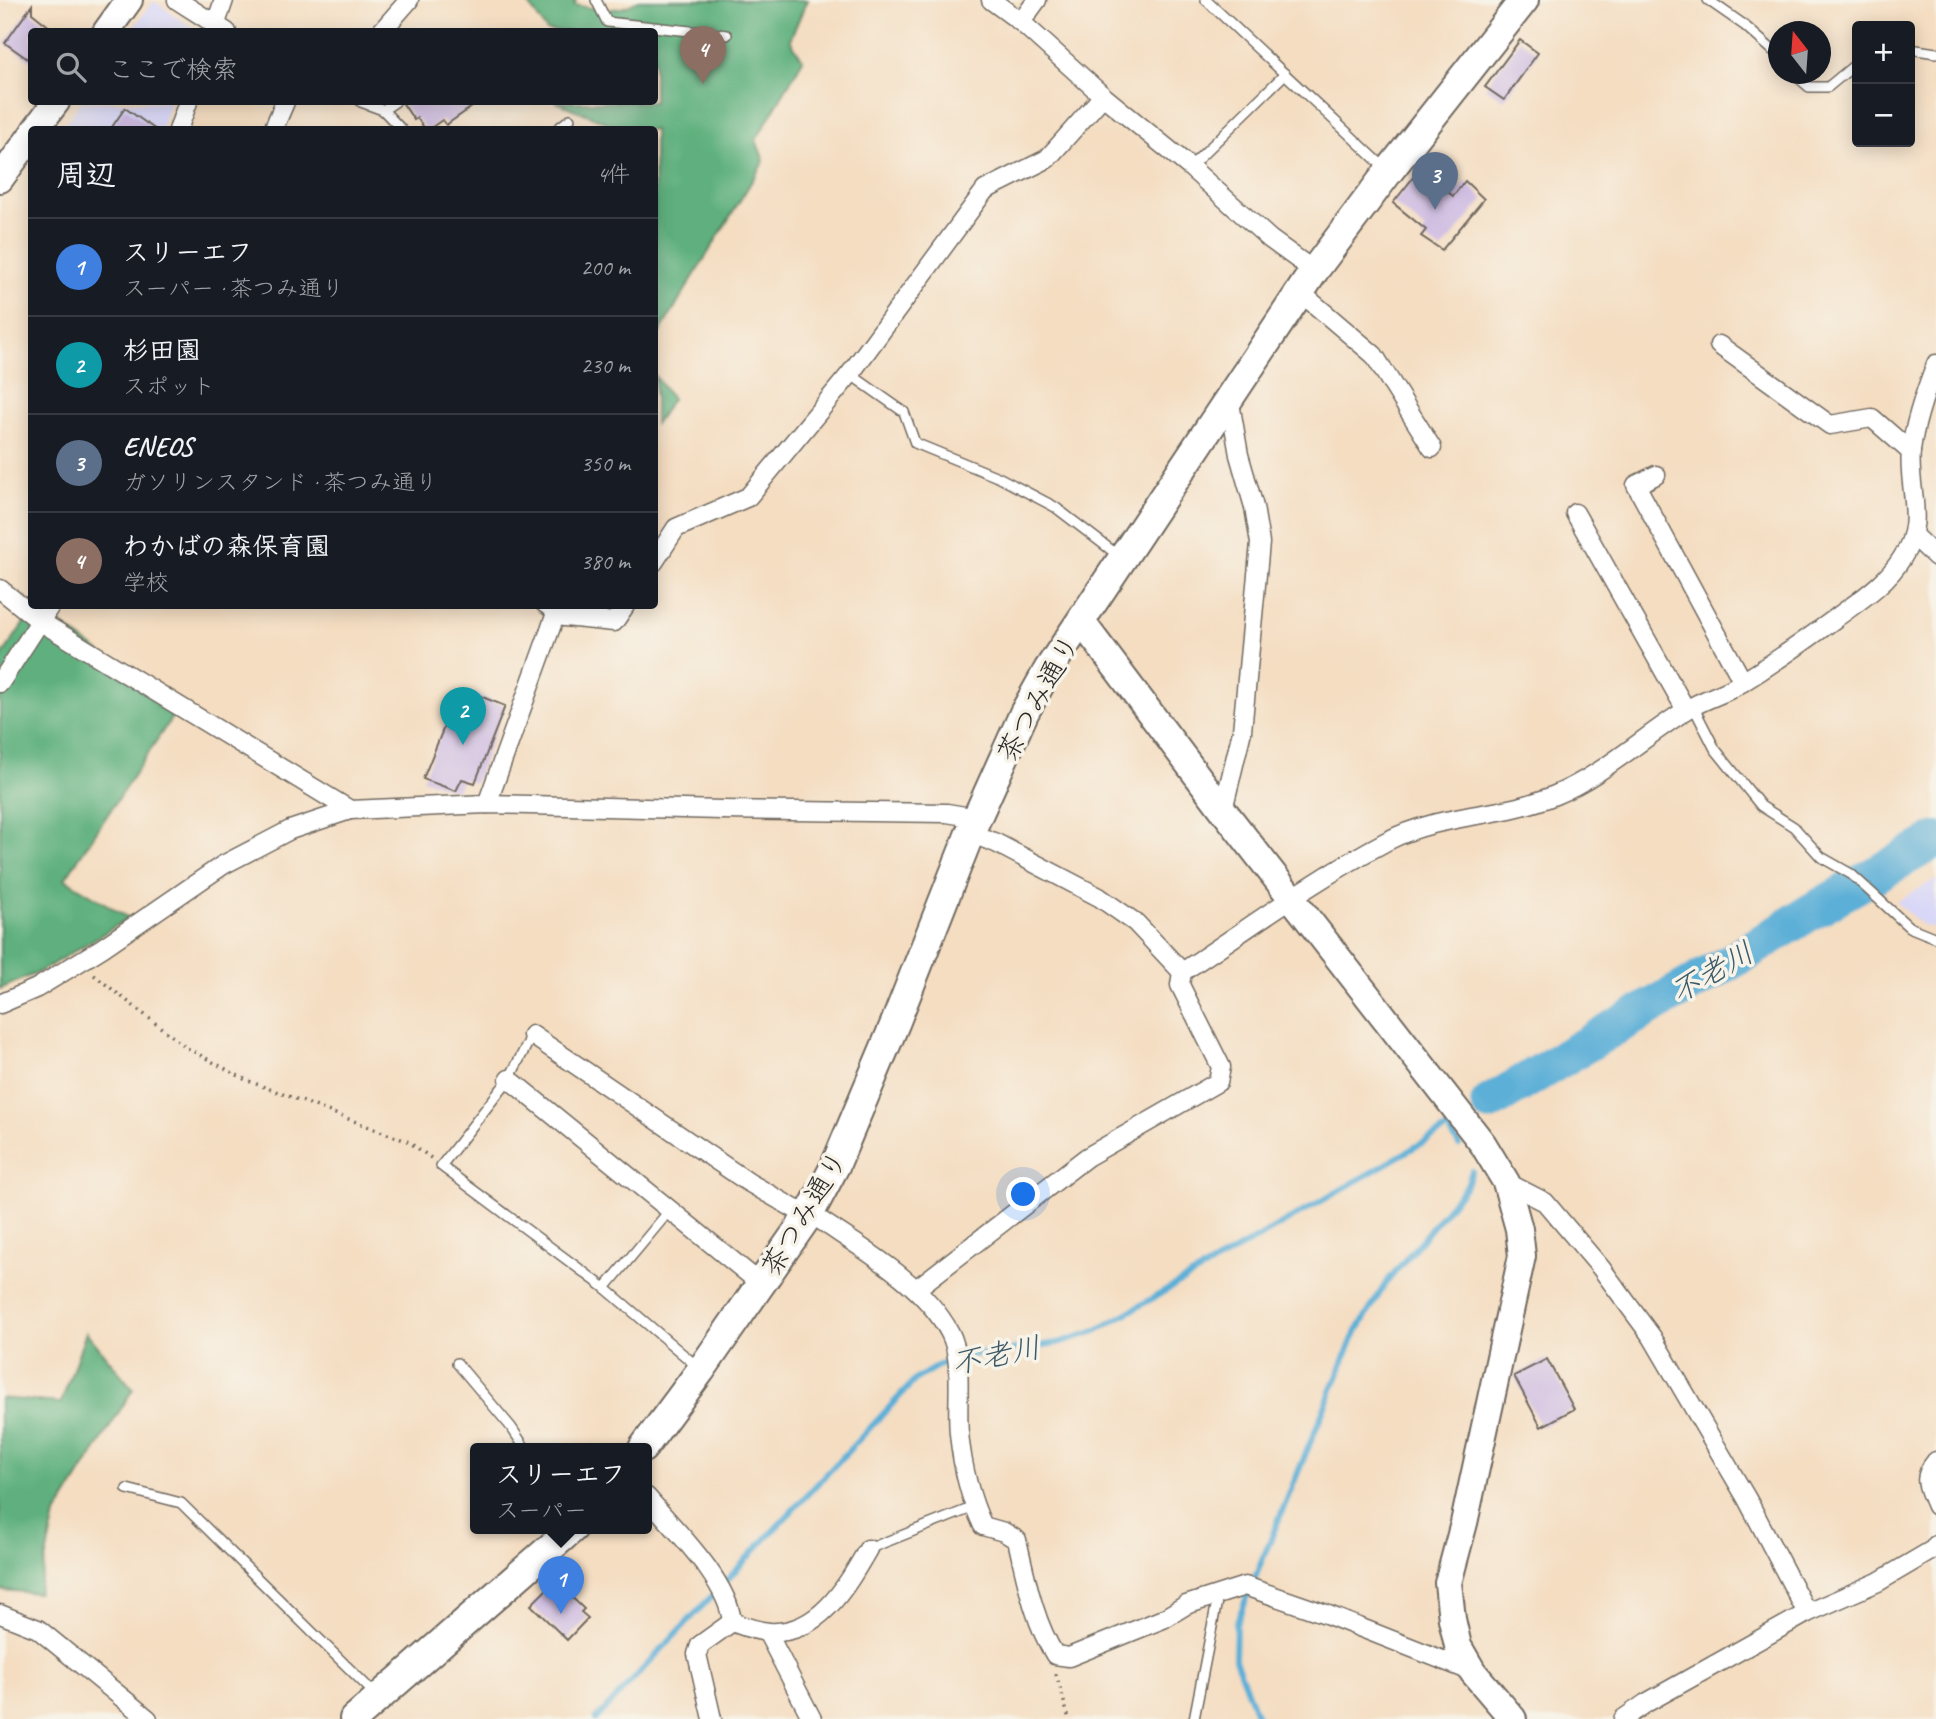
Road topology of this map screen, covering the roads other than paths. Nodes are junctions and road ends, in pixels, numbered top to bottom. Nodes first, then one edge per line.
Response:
1 (129, 0) edge
2 (177, 0) edge
3 (224, 0) edge
4 (409, 0) edge
5 (596, 0) edge
6 (991, 0) edge
7 (1037, 0) edge
8 (1206, 0) edge
9 (1524, 0) edge
10 (1708, 0) edge
11 (1021, 22) junction
12 (109, 28) edge
13 (217, 28) edge
14 (218, 28) edge
15 (384, 28) edge
16 (727, 35) dead end
17 (1768, 46) edge
18 (1915, 50) edge
19 (1936, 53) edge
20 (1852, 67) edge
21 (1284, 74) junction
22 (1805, 84) edge
23 (1103, 96) junction
24 (54, 105) edge
25 (187, 105) edge
26 (284, 105) edge
27 (369, 105) edge
28 (390, 105) edge
29 (383, 110) junction
30 (570, 119) dead end
31 (39, 126) edge
32 (179, 126) edge
33 (275, 126) edge
34 (398, 126) edge
35 (561, 126) edge
36 (28, 142) edge
37 (1190, 167) junction
38 (1389, 172) junction
39 (0, 179) edge
40 (1307, 282) junction
41 (1719, 345) dead end
42 (1936, 364) edge
43 (850, 374) junction
44 (1229, 397) junction
45 (1432, 449) dead end
46 (1911, 452) junction
47 (1656, 475) dead end
48 (1575, 513) dead end
49 (1914, 536) junction
50 (658, 556) edge
51 (1936, 557) edge
52 (1121, 558) junction
53 (0, 589) edge
54 (48, 609) edge
55 (623, 609) edge
56 (548, 610) edge
57 (1081, 621) junction
58 (41, 622) junction
59 (1743, 682) junction
60 (0, 683) edge
61 (1690, 708) junction
62 (487, 804) junction
63 (350, 810) junction
64 (1223, 810) junction
65 (973, 825) junction
66 (1293, 898) junction
67 (1936, 938) edge
68 (1182, 972) junction
69 (0, 1004) edge
70 (533, 1035) joint
71 (509, 1079) junction
72 (1506, 1182) junction
73 (670, 1210) junction
74 (810, 1213) junction
75 (761, 1284) junction
76 (605, 1289) junction
77 (916, 1289) junction
78 (457, 1363) dead end
79 (701, 1370) junction
80 (522, 1443) edge
81 (647, 1443) edge
82 (1936, 1461) edge
83 (127, 1489) dead end
84 (652, 1503) edge
85 (1936, 1506) edge
86 (974, 1507) junction
87 (566, 1534) edge
88 (1936, 1545) edge
89 (867, 1549) joint
90 (1219, 1594) junction
91 (1807, 1613) junction
92 (0, 1614) edge
93 (732, 1622) junction
94 (767, 1632) junction
95 (1473, 1672) junction
96 (379, 1697) junction
97 (148, 1719) edge
98 (354, 1719) edge
99 (712, 1719) edge
100 (812, 1719) edge
101 (1195, 1719) edge
102 (1513, 1719) edge
103 (1623, 1719) edge

1 - 12 street
2 - 13 street
3 - 14 street
4 - 15 street
5 - 16 lane
6 - 11 street
7 - 11 street
8 - 21 lane
9 - 38 main road, 茶つみ通り
10 - 17 lane
11 - 23 street
18 - 19 lane
20 - 22 lane
21 - 37 lane
21 - 38 lane
23 - 37 street
23 - 43 street
24 - 31 street
25 - 32 street
26 - 33 street
27 - 29 lane
28 - 29 lane
29 - 34 lane
30 - 35 lane
36 - 39 street
37 - 40 street
38 - 40 main road, 茶つみ通り
40 - 44 main road, 茶つみ通り
40 - 45 street
41 - 46 street
42 - 46 street
43 - 50 street
43 - 52 lane
44 - 52 main road, 茶つみ通り
44 - 64 street
46 - 49 street
47 - 59 street
48 - 61 street
49 - 51 street
49 - 59 street
52 - 57 main road, 茶つみ通り
53 - 58 street
54 - 58 street
55 - 56 street
56 - 62 street
57 - 64 street
57 - 65 main road, 茶つみ通り
58 - 60 street
58 - 63 street
59 - 61 street
61 - 66 street
61 - 67 lane
62 - 63 street
62 - 65 street
63 - 69 street
64 - 66 street
65 - 68 street
65 - 74 main road, 茶つみ通り
66 - 68 street
66 - 72 street
68 - 77 street
70 - 71 lane
70 - 74 street
71 - 73 street
71 - 76 lane
72 - 91 street
72 - 95 street
73 - 75 street
73 - 76 lane
74 - 75 main road, 茶つみ通り
74 - 77 street
75 - 79 main road, 茶つみ通り
76 - 79 lane
77 - 86 street
78 - 80 lane
79 - 81 main road, 茶つみ通り
82 - 85 street
83 - 96 lane
84 - 93 street
86 - 89 lane
86 - 90 street
87 - 96 main road
88 - 91 street
89 - 94 street
90 - 95 street
90 - 101 lane
91 - 103 street
92 - 97 street
93 - 94 street
93 - 99 street
94 - 100 street
95 - 102 street
96 - 98 main road

